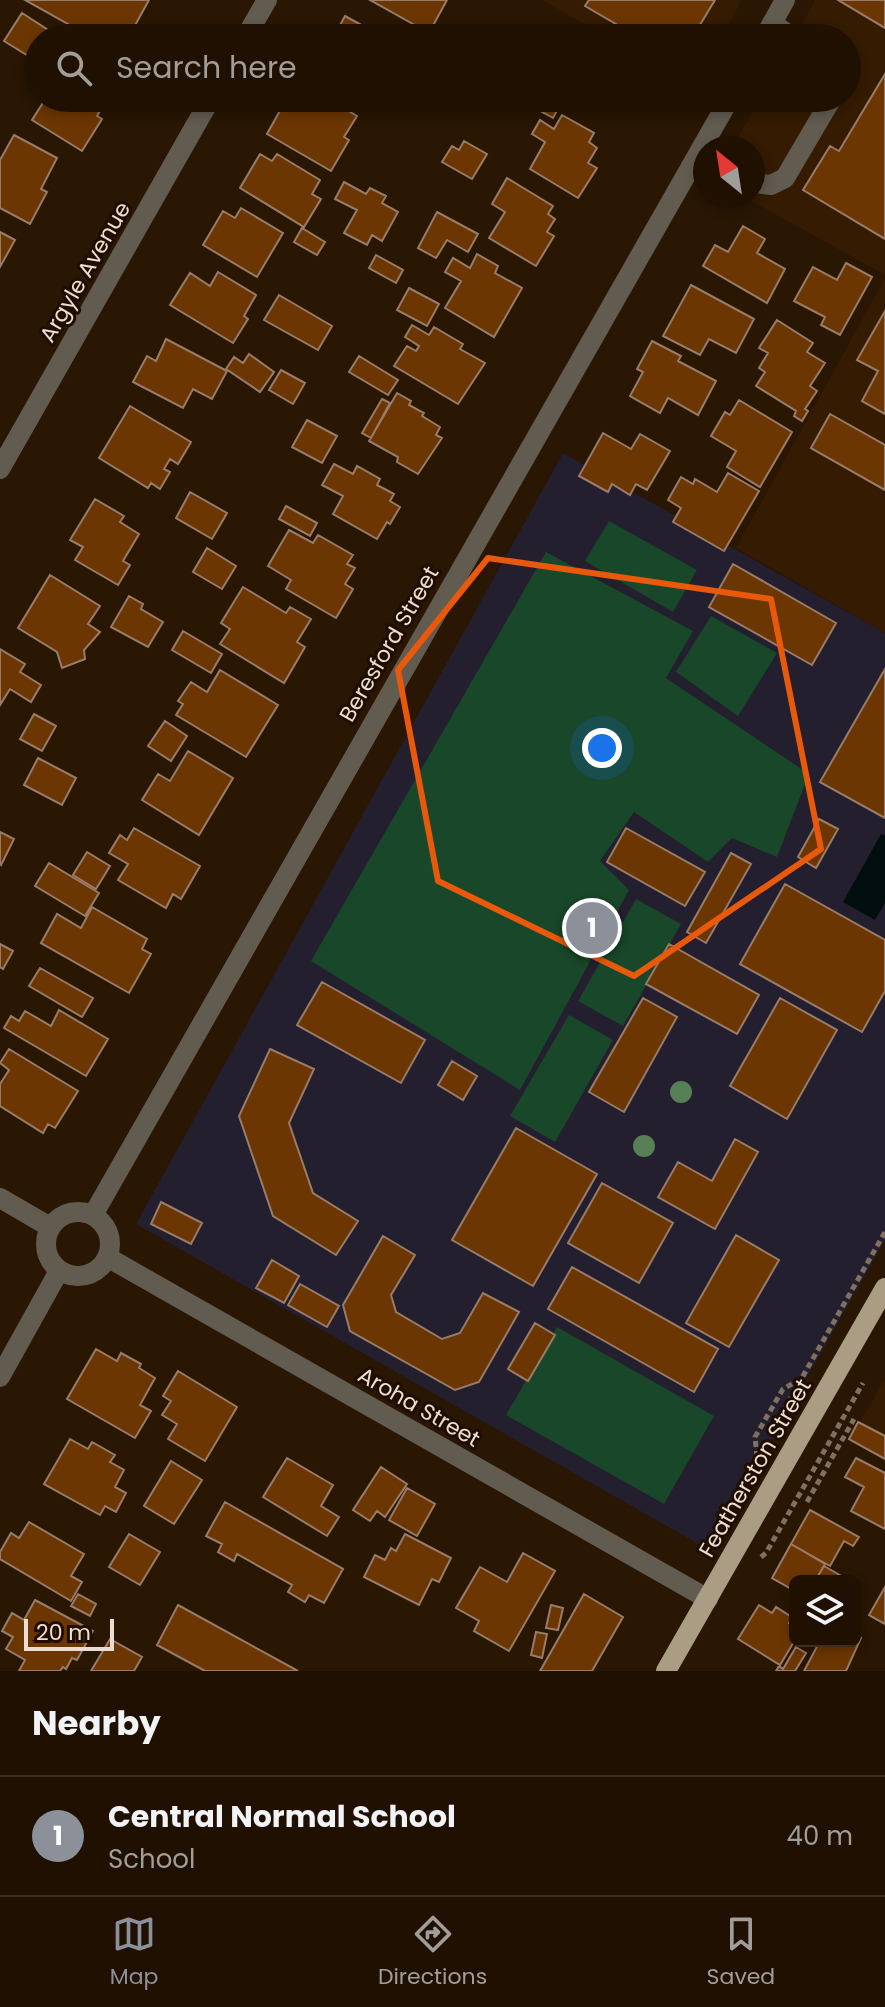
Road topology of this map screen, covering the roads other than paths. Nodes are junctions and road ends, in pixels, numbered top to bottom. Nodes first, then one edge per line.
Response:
1 (267, 0) edge
2 (785, 0) edge
3 (253, 24) edge
4 (771, 24) edge
5 (203, 112) edge
6 (723, 112) edge
7 (824, 112) edge
8 (711, 136) edge
9 (693, 170) edge
10 (765, 184) edge
11 (0, 469) edge
12 (0, 1198) edge
13 (93, 1215) junction
14 (50, 1227) junction
15 (107, 1257) junction
16 (59, 1271) junction
17 (885, 1288) edge
18 (0, 1377) edge
19 (708, 1599) junction
20 (666, 1671) edge

1 - 3 street
2 - 4 street
5 - 11 street, Argyle Avenue
6 - 8 street, Beresford Street
7 - 10 street
9 - 13 street, Beresford Street
12 - 14 street
13 - 14 street
13 - 15 street
14 - 16 street
15 - 16 street
15 - 19 street, Aroha Street
16 - 18 street
17 - 19 main road, Featherston Street
19 - 20 main road, Featherston Street

